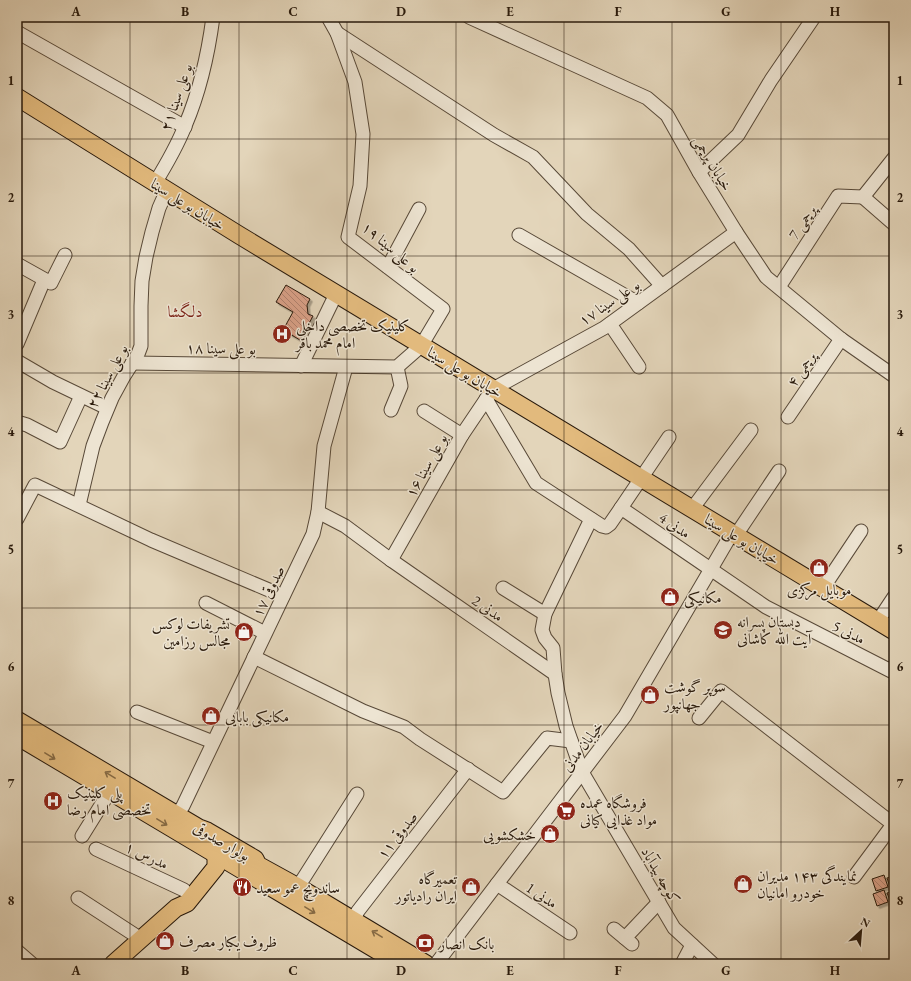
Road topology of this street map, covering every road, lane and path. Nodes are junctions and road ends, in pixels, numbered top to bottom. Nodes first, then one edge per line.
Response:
1 (213, 17) edge
2 (328, 17) edge
3 (469, 17) edge
4 (814, 17) edge
5 (17, 32) edge
6 (337, 33) junction
7 (17, 97) edge
8 (185, 127) junction
9 (894, 158) edge
10 (699, 172) junction
11 (161, 187) junction
12 (863, 197) junction
13 (419, 209) dead end
14 (894, 224) edge
15 (736, 232) junction
16 (519, 235) dead end
17 (64, 255) dead end
18 (17, 264) edge
19 (388, 267) junction
20 (44, 280) junction
21 (662, 286) junction
22 (778, 287) junction
23 (336, 294) junction
24 (638, 303) junction
25 (610, 324) junction
26 (841, 338) junction
27 (17, 344) edge
28 (421, 346) junction
29 (17, 361) edge
30 (132, 363) junction
31 (300, 366) junction
32 (346, 366) junction
33 (397, 367) junction
34 (639, 367) dead end
35 (894, 376) edge
36 (489, 394) junction
37 (81, 396) junction
38 (107, 408) junction
39 (391, 410) dead end
40 (424, 411) dead end
41 (788, 417) dead end
42 (17, 422) edge
43 (751, 430) dead end
44 (462, 435) junction
45 (669, 437) dead end
46 (779, 471) dead end
47 (641, 478) junction
48 (79, 505) junction
49 (621, 508) junction
50 (692, 509) junction
51 (318, 512) junction
52 (17, 519) edge
53 (591, 519) junction
54 (860, 531) dead end
55 (734, 534) junction
56 (391, 560) junction
57 (711, 569) junction
58 (503, 588) dead end
59 (823, 588) junction
60 (283, 596) junction
61 (894, 597) edge
62 (206, 603) dead end
63 (545, 614) junction
64 (878, 621) junction
65 (894, 631) edge
66 (266, 633) junction
67 (254, 657) junction
68 (892, 669) edge
69 (555, 674) junction
70 (137, 712) dead end
71 (699, 718) dead end
72 (17, 720) edge
73 (17, 736) edge
74 (570, 741) junction
75 (213, 742) junction
76 (468, 769) junction
77 (582, 772) junction
78 (110, 791) junction
79 (357, 794) dead end
80 (177, 815) junction
81 (893, 823) edge
82 (199, 828) junction
83 (82, 836) dead end
84 (96, 849) dead end
85 (216, 861) junction
86 (258, 865) junction
87 (854, 876) dead end
88 (497, 884) junction
89 (298, 887) junction
90 (184, 890) junction
91 (78, 898) dead end
92 (659, 902) junction
93 (176, 908) junction
94 (353, 920) junction
95 (614, 929) dead end
96 (570, 933) dead end
97 (141, 939) junction
98 (692, 945) junction
99 (17, 951) edge
100 (395, 956) edge
101 (427, 963) edge
102 (32, 964) edge
103 (113, 964) edge
104 (682, 964) edge
105 (713, 964) edge

1 - 8 street, بو علی سینا ۲۱
2 - 6 street, بو علی سینا ۱۹
3 - 10 street, خیابان پرچمی
4 - 10 street
5 - 8 street
6 - 19 street, بو علی سینا ۱۹
6 - 21 street
7 - 11 main road, خیابان بو علی سینا
8 - 11 street, بو علی سینا ۲۱
9 - 12 street
10 - 15 street, خیابان پرچمی
11 - 23 main road, خیابان بو علی سینا
11 - 30 street, بو علی سینا ۲۲
12 - 14 street
12 - 22 street, پرچمی 7
13 - 19 street
15 - 21 street, بو علی سینا ۱۷
15 - 22 street, خیابان پرچمی
16 - 24 street
17 - 20 street
18 - 20 street
19 - 28 street, بو علی سینا ۱۹
20 - 27 street
21 - 24 street, بو علی سینا ۱۷
22 - 26 street, خیابان پرچمی
23 - 28 main road, خیابان بو علی سینا
23 - 31 street
24 - 25 street, بو علی سینا ۱۷
25 - 34 street
25 - 36 street, بو علی سینا ۱۷
26 - 35 street, خیابان پرچمی
26 - 41 street, پرچمی ۴
28 - 33 street
28 - 36 main road, خیابان بو علی سینا
29 - 37 street
30 - 31 street, بو علی سینا ۱۸
30 - 38 street, بو علی سینا ۲۲
31 - 32 street, بو علی سینا ۱۸
32 - 33 street, بو علی سینا ۱۸
32 - 51 street, صدوقی ۱۷
33 - 39 street
36 - 44 street, بو علی سینا ۱۶
36 - 47 main road, خیابان بو علی سینا
36 - 53 street
37 - 38 street
37 - 42 street
38 - 48 street, بو علی سینا ۲۲
40 - 44 street
43 - 50 street
44 - 56 street, بو علی سینا ۱۶
45 - 47 street
46 - 55 street, خیابان مدنی
47 - 49 street
47 - 50 main road, خیابان بو علی سینا
48 - 52 street
48 - 60 street
49 - 53 street
49 - 57 street, مدنی 4
50 - 55 main road, خیابان بو علی سینا
51 - 56 street, مدنی 2
51 - 60 street, صدوقی ۱۷
53 - 63 street
54 - 59 street
55 - 57 street, خیابان مدنی
55 - 59 main road, خیابان بو علی سینا
56 - 69 street, مدنی 2
57 - 68 street, مدنی 5
57 - 77 street, خیابان مدنی
58 - 63 street
59 - 64 main road, خیابان بو علی سینا
60 - 66 street, صدوقی ۱۷
61 - 64 street
62 - 66 street
63 - 69 street
64 - 65 main road, خیابان بو علی سینا
66 - 67 street, صدوقی ۱۷
67 - 75 street, صدوقی ۱۷
67 - 76 street
69 - 74 street
70 - 75 street
71 - 81 street
80 -> 72 main road, بولوار صدوقی
73 -> 78 main road, بولوار صدوقی
74 - 76 street
74 - 77 street
75 - 80 street, صدوقی ۱۷
76 - 94 street, صدوقی ۱۱
77 - 88 street, خیابان مدنی
77 - 92 street, کوچه بیدآباد
78 - 83 street
78 -> 85 main road, بولوار صدوقی
79 - 89 street
80 - 82 main road, بولوار صدوقی
81 - 87 street
82 - 85 main road
82 - 86 main road, بولوار صدوقی
84 - 90 street, مدرس ۱
85 - 86 main road
85 - 90 main road
85 - 93 main road
85 -> 100 main road, بولوار صدوقی
86 - 89 main road, بولوار صدوقی
88 - 96 street, مدنی 1
88 - 101 street, خیابان مدنی
89 - 94 main road, بولوار صدوقی
90 - 93 main road
91 - 97 street
92 - 95 street
92 - 98 street, کوچه بیدآباد
93 - 97 main road
100 -> 94 main road, بولوار صدوقی
97 - 103 main road
98 - 104 street
98 - 105 street, کوچه بیدآباد
99 - 102 street
100 - 101 main road, بولوار صدوقی

